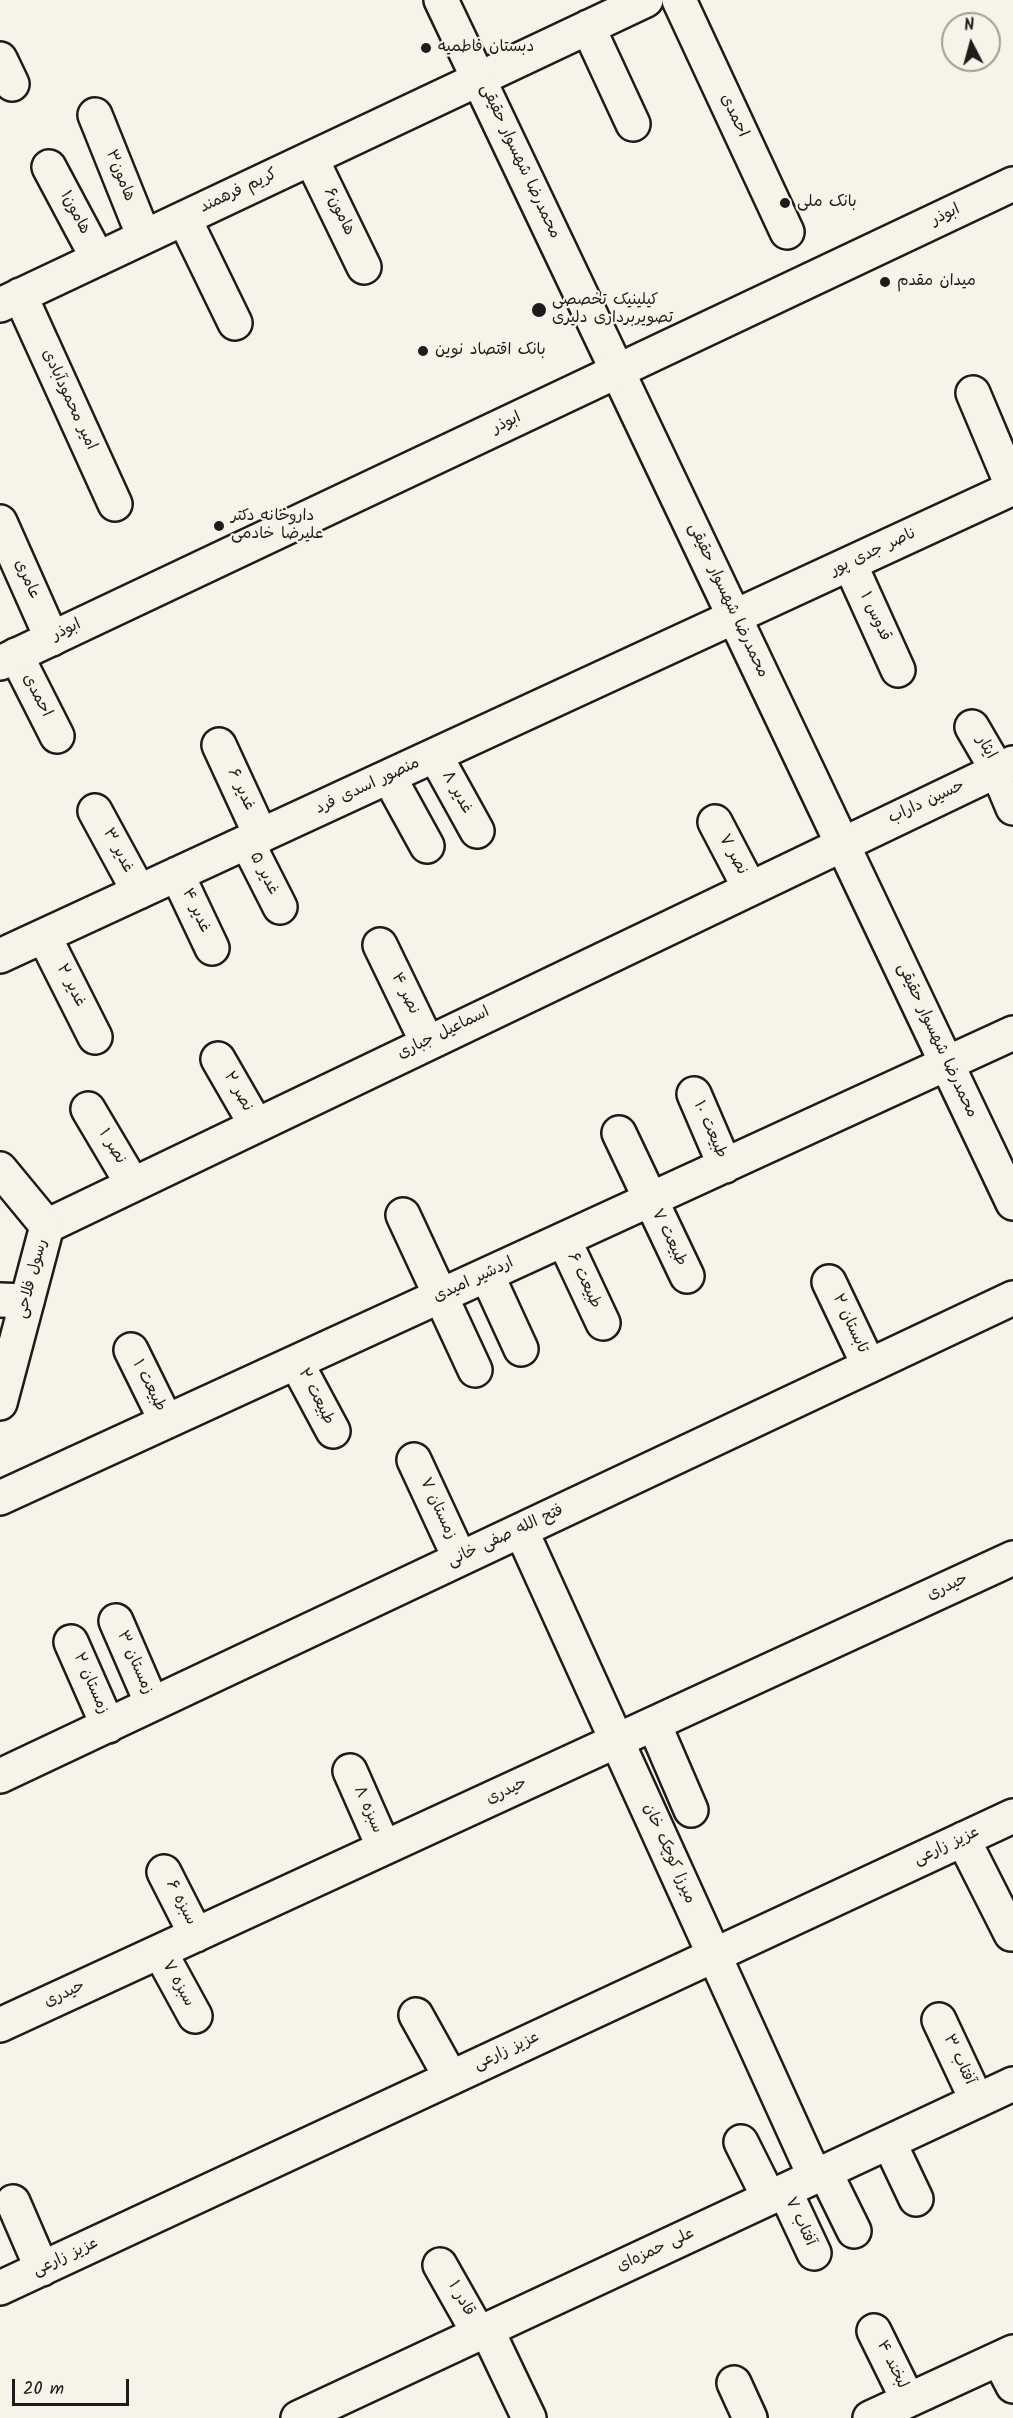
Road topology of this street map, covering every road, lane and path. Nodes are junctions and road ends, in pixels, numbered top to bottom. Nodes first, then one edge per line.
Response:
1 (441, 0) edge
2 (646, 0) edge
3 (679, 0) edge
4 (588, 27) junction
5 (479, 78) junction
6 (95, 116) dead end
7 (633, 124) dead end
8 (311, 158) junction
9 (49, 167) dead end
10 (1013, 184) edge
11 (184, 218) junction
12 (787, 232) dead end
13 (144, 237) junction
14 (98, 258) junction
15 (364, 267) dead end
16 (10, 300) edge
17 (235, 323) dead end
18 (618, 371) junction
19 (973, 393) dead end
20 (1013, 488) edge
21 (115, 504) dead end
22 (0, 522) edge
23 (850, 564) junction
24 (735, 617) junction
25 (51, 639) junction
26 (8, 659) edge
27 (898, 670) dead end
28 (972, 726) dead end
29 (57, 736) dead end
30 (219, 745) dead end
31 (435, 755) junction
32 (1005, 767) edge
33 (389, 777) junction
34 (1013, 808) edge
35 (95, 811) dead end
36 (715, 822) dead end
37 (477, 831) dead end
38 (254, 839) junction
39 (842, 843) junction
40 (427, 846) dead end
41 (177, 874) junction
42 (749, 887) junction
43 (139, 892) junction
44 (280, 907) dead end
45 (44, 936) junction
46 (380, 945) dead end
47 (212, 948) dead end
48 (0, 956) edge
49 (1013, 1033) edge
50 (96, 1037) dead end
51 (428, 1042) junction
52 (218, 1059) dead end
53 (947, 1064) junction
54 (694, 1094) dead end
55 (88, 1110) dead end
56 (255, 1125) junction
57 (619, 1133) dead end
58 (725, 1166) junction
59 (0, 1169) edge
60 (134, 1185) junction
61 (650, 1200) junction
62 (1013, 1203) edge
63 (403, 1215) dead end
64 (46, 1227) junction
65 (564, 1240) junction
66 (487, 1275) junction
67 (687, 1276) dead end
68 (829, 1282) dead end
69 (440, 1296) junction
70 (1013, 1298) edge
71 (14, 1300) edge
72 (603, 1323) dead end
73 (521, 1349) dead end
74 (130, 1350) dead end
75 (296, 1362) junction
76 (869, 1366) junction
77 (475, 1370) dead end
78 (0, 1403) edge
79 (166, 1421) junction
80 (333, 1431) dead end
81 (414, 1460) dead end
82 (0, 1498) edge
83 (521, 1530) junction
84 (1013, 1558) edge
85 (460, 1559) junction
86 (116, 1621) dead end
87 (71, 1642) dead end
88 (152, 1704) junction
89 (654, 1724) junction
90 (108, 1725) junction
91 (617, 1741) junction
92 (350, 1771) dead end
93 (0, 1776) edge
94 (691, 1810) dead end
95 (1013, 1816) edge
96 (963, 1839) junction
97 (384, 1848) junction
98 (164, 1872) dead end
99 (1011, 1934) dead end
100 (196, 1935) junction
101 (160, 1952) junction
102 (714, 1955) junction
103 (416, 2015) dead end
104 (195, 2016) dead end
105 (939, 2020) dead end
106 (0, 2025) edge
107 (451, 2078) junction
108 (1013, 2084) edge
109 (977, 2101) junction
110 (741, 2142) dead end
111 (889, 2142) junction
112 (820, 2175) junction
113 (777, 2194) junction
114 (916, 2199) dead end
115 (13, 2202) dead end
116 (854, 2230) dead end
117 (814, 2253) dead end
118 (441, 2265) dead end
119 (42, 2269) junction
120 (0, 2288) edge
121 (874, 2331) dead end
122 (483, 2332) junction
123 (1008, 2366) edge
124 (734, 2383) dead end
125 (889, 2412) edge
126 (298, 2418) edge
127 (529, 2418) edge
128 (750, 2418) edge

1 - 5 street, محمدرضا شهسوار حقیقی
2 - 4 street, کریم فرهمند
3 - 12 street, احمدی
4 - 5 street, کریم فرهمند
4 - 7 street
5 - 8 street, کریم فرهمند
5 - 18 street, محمدرضا شهسوار حقیقی
6 - 13 street, هامون۳
8 - 11 street, کریم فرهمند
8 - 15 street, هامون۶
9 - 14 street, هامون۱
10 - 18 street, ابوذر
11 - 13 street, کریم فرهمند
11 - 17 street
13 - 14 street, کریم فرهمند
14 - 16 street, کریم فرهمند
16 - 21 street, امیر محمودآبادی
18 - 24 street, محمدرضا شهسوار حقیقی
18 - 25 street, ابوذر
19 - 20 street
20 - 23 street, ناصر جدی پور
22 - 25 street, عامری
23 - 24 street, ناصر جدی پور
23 - 27 street, قدوس ۱
24 - 31 street, منصور اسدی فرد
24 - 39 street, محمدرضا شهسوار حقیقی
25 - 26 street, ابوذر
26 - 29 street, احمدی
28 - 32 street, ایثار
30 - 38 street, غدیر ۶
31 - 33 street, منصور اسدی فرد
31 - 37 street, غدیر ۸
32 - 34 street, ایثار
32 - 39 street, حسین داراب
33 - 38 street, منصور اسدی فرد
33 - 40 street
35 - 43 street, غدیر ۳
36 - 42 street, نصر ۷
38 - 41 street, منصور اسدی فرد
38 - 44 street, غدیر ۵
39 - 42 street, اسماعیل جباری
39 - 53 street, محمدرضا شهسوار حقیقی
41 - 43 street, منصور اسدی فرد
41 - 47 street, غدیر ۴
42 - 51 street, اسماعیل جباری
43 - 45 street, منصور اسدی فرد
45 - 48 street, منصور اسدی فرد
45 - 50 street, غدیر ۲
46 - 51 street, نصر ۴
49 - 53 street, اردشیر امیدی
51 - 56 street, اسماعیل جباری
52 - 56 street, نصر ۲
53 - 58 street, اردشیر امیدی
53 - 62 street, محمدرضا شهسوار حقیقی
54 - 58 street, طبیعت ۱۰
55 - 60 street, نصر ۱
56 - 60 street, اسماعیل جباری
57 - 61 street, طبیعت ۷
58 - 61 street, اردشیر امیدی
59 - 64 street, رسول فلاحی
60 - 64 street, اسماعیل جباری
61 - 65 street, اردشیر امیدی
61 - 67 street, طبیعت ۷
63 - 69 street
64 - 71 street, رسول فلاحی
65 - 66 street, اردشیر امیدی
65 - 72 street, طبیعت ۶
66 - 69 street, اردشیر امیدی
66 - 73 street
68 - 76 street, تابستان ۲
69 - 75 street, اردشیر امیدی
69 - 77 street
70 - 76 street, فتح الله صفی خانی
71 - 78 street, رسول فلاحی
74 - 79 street, طبیعت ۱
75 - 79 street, اردشیر امیدی
75 - 80 street, طبیعت ۲
76 - 83 street, فتح الله صفی خانی
79 - 82 street, اردشیر امیدی
81 - 85 street, زمستان ۷
83 - 85 street, فتح الله صفی خانی
83 - 91 street, میرزا کوچک خان
84 - 89 street, حیدری
85 - 88 street, فتح الله صفی خانی
86 - 88 street, زمستان ۳
87 - 90 street, زمستان ۲
88 - 90 street, فتح الله صفی خانی
89 - 91 street, حیدری
89 - 94 street
90 - 93 street, فتح الله صفی خانی
91 - 97 street, حیدری
91 - 102 street, میرزا کوچک خان
92 - 97 street, سبزه ۸
95 - 96 street, عزیز زارعی
96 - 99 street
96 - 102 street, عزیز زارعی
97 - 100 street, حیدری
98 - 100 street, سبزه ۶
100 - 101 street, حیدری
101 - 104 street, سبزه ۷
101 - 106 street, حیدری
102 - 107 street, عزیز زارعی
102 - 112 street, میرزا کوچک خان
103 - 107 street
105 - 109 street, آفتاب ۳
107 - 119 street, عزیز زارعی
108 - 109 street, علی حمزه‌ای
109 - 111 street, علی حمزه‌ای
110 - 113 street, آفتاب ۷
111 - 112 street, علی حمزه‌ای
111 - 114 street
112 - 113 street, علی حمزه‌ای
112 - 116 street, میرزا کوچک خان
113 - 117 street, آفتاب ۷
113 - 122 street, علی حمزه‌ای
115 - 119 street
118 - 122 street, قادر ۱
119 - 120 street, عزیز زارعی
121 - 125 street, لبخند ۴
122 - 126 street, علی حمزه‌ای
122 - 127 street, قادر ۱
123 - 125 street
124 - 128 street

